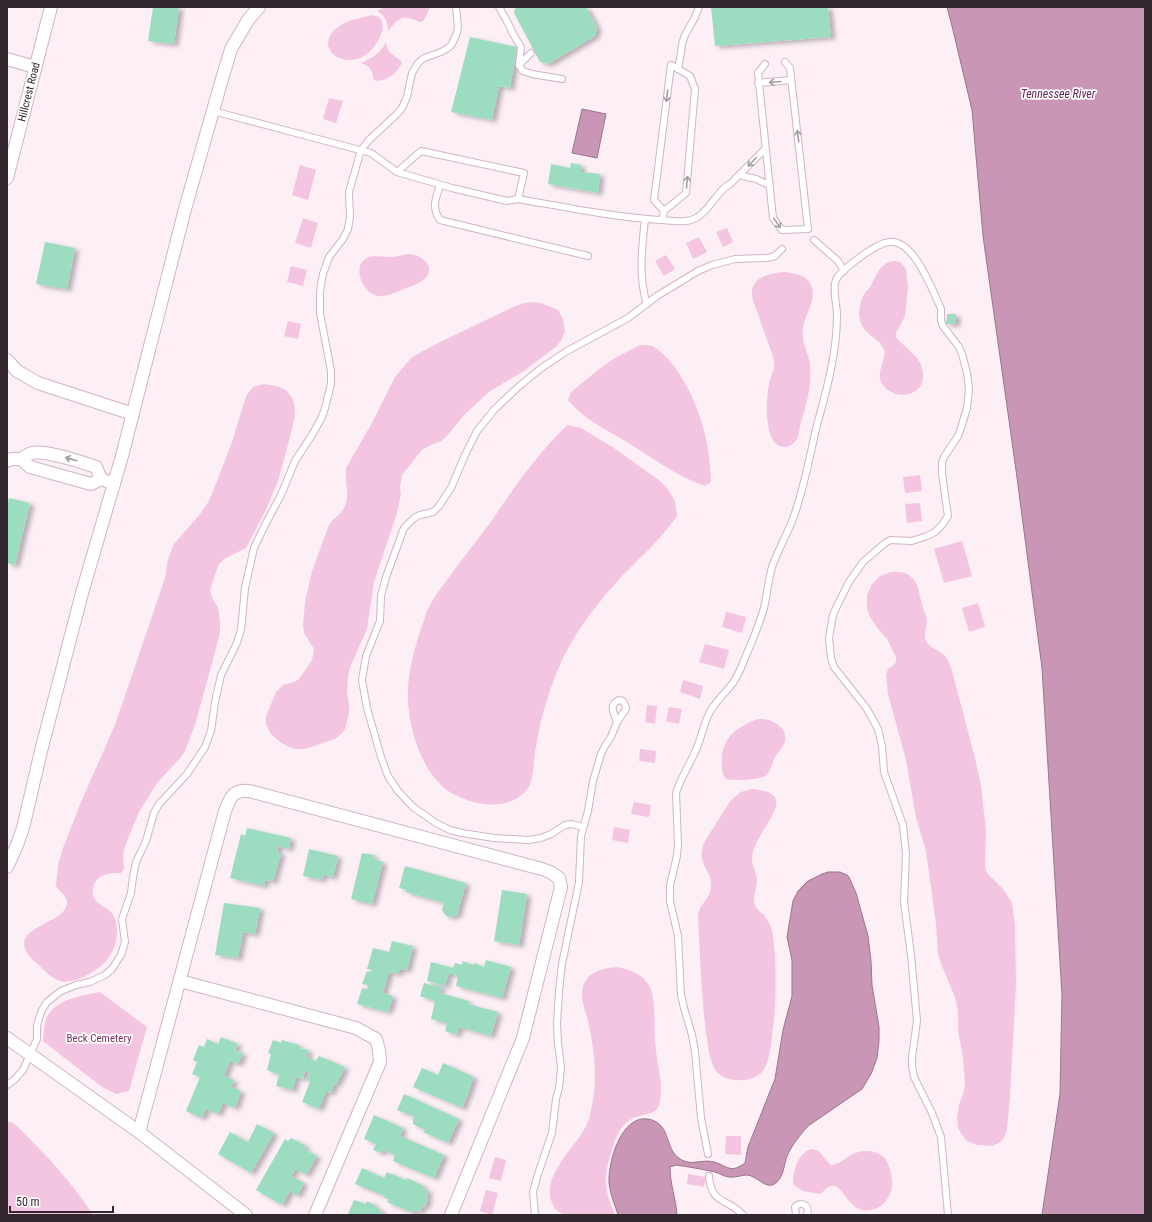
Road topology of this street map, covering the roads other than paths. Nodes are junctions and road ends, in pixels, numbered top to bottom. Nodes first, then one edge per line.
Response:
1 (51, 7) edge
2 (259, 7) edge
3 (456, 7) edge
4 (499, 7) edge
5 (699, 7) edge
6 (531, 53) dead end
7 (7, 59) edge
8 (785, 62) dead end
9 (765, 64) dead end
10 (519, 65) junction
11 (35, 67) junction
12 (678, 69) junction
13 (562, 79) dead end
14 (791, 80) junction
15 (758, 84) junction
16 (212, 111) junction
17 (765, 149) junction
18 (361, 150) junction
19 (397, 172) junction
20 (739, 175) junction
21 (7, 178) edge
22 (440, 185) junction
23 (769, 185) junction
24 (518, 199) junction
25 (664, 210) junction
26 (645, 219) junction
27 (662, 220) junction
28 (814, 240) dead end
29 (782, 249) dead end
30 (588, 256) dead end
31 (844, 271) junction
32 (646, 304) junction
33 (7, 360) edge
34 (133, 414) junction
35 (21, 459) junction
36 (7, 461) edge
37 (101, 479) junction
38 (114, 484) junction
39 (617, 722) dead end
40 (583, 827) junction
41 (7, 867) edge
42 (180, 981) junction
43 (7, 1038) edge
44 (29, 1054) junction
45 (7, 1085) edge
46 (139, 1132) junction
47 (708, 1154) dead end
48 (709, 1176) dead end
49 (246, 1215) edge
50 (315, 1215) edge
51 (450, 1215) edge
52 (535, 1215) edge
53 (743, 1215) edge
54 (796, 1215) edge
55 (807, 1215) edge
56 (948, 1215) edge

1 - 11 street, Hillcrest Road
2 - 16 street
3 - 18 lane
4 - 10 lane
5 - 12 lane
6 - 10 lane
7 - 11 street
8 - 14 lane
9 - 15 lane
10 - 13 lane
11 - 21 street, Hillcrest Road
12 -> 25 lane
25 -> 12 lane
14 -> 15 lane
23 -> 14 lane
15 - 17 lane
16 - 18 lane
16 - 34 street
17 -> 20 lane
17 - 23 lane
18 - 19 lane
18 - 44 lane
19 - 22 lane
19 - 24 lane
20 - 23 lane
20 - 27 lane
22 - 24 lane
22 - 30 lane
24 - 26 lane
25 - 27 lane
26 - 27 lane
26 - 32 lane
28 - 31 lane
29 - 32 lane
31 - 47 lane
31 - 56 lane
32 - 40 lane
33 - 34 street
34 - 38 street
35 - 36 street
35 - 37 street
37 -> 35 street
37 - 38 street
38 - 41 street
39 - 40 lane
40 - 52 lane
42 - 46 street
42 - 50 street
42 - 51 street
43 - 44 street
44 - 45 lane
44 - 46 street
46 - 49 street
48 - 53 lane
54 - 55 lane

